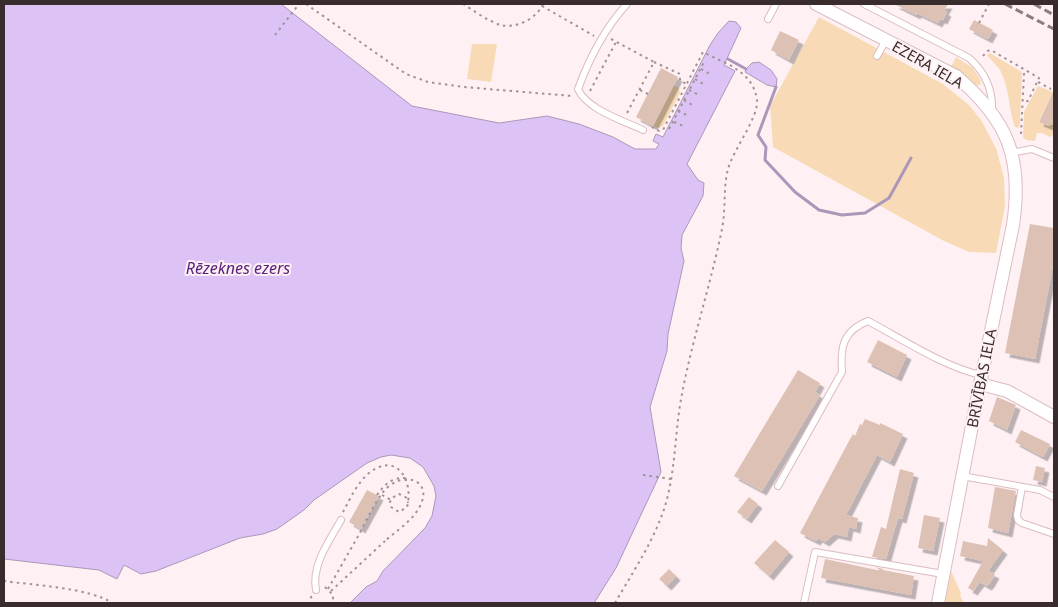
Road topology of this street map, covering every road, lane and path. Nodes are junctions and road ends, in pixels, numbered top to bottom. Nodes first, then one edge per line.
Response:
1 (299, 4) edge
2 (306, 4) edge
3 (463, 4) edge
4 (627, 4) edge
5 (776, 4) edge
6 (816, 4) edge
7 (864, 4) edge
8 (988, 4) edge
9 (542, 5) edge
10 (834, 8) edge
11 (768, 19) dead end
12 (978, 23) dead end
13 (275, 34) dead end
14 (603, 38) junction
15 (886, 40) junction
16 (616, 42) junction
17 (877, 56) dead end
18 (983, 56) dead end
19 (654, 62) junction
20 (704, 62) dead end
21 (700, 69) junction
22 (1026, 70) junction
23 (710, 74) dead end
24 (695, 79) junction
25 (1038, 82) junction
26 (687, 84) junction
27 (705, 85) dead end
28 (1051, 89) dead end
29 (640, 90) junction
30 (689, 90) junction
31 (590, 93) dead end
32 (648, 94) dead end
33 (700, 95) dead end
34 (582, 97) junction
35 (684, 100) junction
36 (1023, 102) junction
37 (694, 106) dead end
38 (678, 110) junction
39 (992, 112) junction
40 (622, 113) dead end
41 (689, 116) dead end
42 (673, 121) junction
43 (683, 126) dead end
44 (669, 128) dead end
45 (643, 130) dead end
46 (663, 130) dead end
47 (1021, 134) dead end
48 (1011, 153) junction
49 (1054, 158) edge
50 (981, 379) junction
51 (1054, 417) edge
52 (643, 475) dead end
53 (962, 476) junction
54 (406, 478) junction
55 (671, 479) junction
56 (778, 486) dead end
57 (1022, 486) junction
58 (376, 495) dead end
59 (382, 495) junction
60 (1054, 497) edge
61 (391, 500) junction
62 (408, 503) junction
63 (341, 520) joint
64 (1054, 534) edge
65 (943, 574) junction
66 (4, 581) edge
67 (316, 590) dead end
68 (331, 591) junction
69 (112, 603) edge
70 (333, 603) edge
71 (615, 603) edge
72 (804, 603) edge
73 (938, 603) edge

1 - 13 path
2 - 34 path
3 - 9 path
4 - 14 lane
5 - 11 lane
6 - 10 street, EZERA IELA
7 - 39 lane
8 - 12 path
9 - 14 path
10 - 15 street, EZERA IELA
14 - 16 path
14 - 34 lane
15 - 17 lane
15 - 39 street, EZERA IELA
16 - 19 path
16 - 31 path
18 - 22 path
19 - 26 path
19 - 29 path
20 - 21 path
21 - 23 path
21 - 24 path
22 - 25 path
22 - 36 path
24 - 27 path
24 - 30 path
25 - 28 path
25 - 36 path
26 - 46 path
26 - 55 path
29 - 32 path
29 - 40 path
30 - 33 path
30 - 35 path
34 - 45 lane
35 - 37 path
35 - 38 path
36 - 47 path
38 - 41 path
38 - 42 path
39 - 48 street, EZERA IELA
42 - 43 path
42 - 44 path
48 - 49 lane
48 - 50 street, BRĪVĪBAS IELA
50 - 51 street
50 - 53 street, BRĪVĪBAS IELA
50 - 56 lane
52 - 55 path
53 - 57 lane
53 - 65 street, BRĪVĪBAS IELA
54 - 58 path, bridge
54 - 59 path, bridge
54 - 68 path, bridge
55 - 71 path
57 - 60 lane
57 - 64 lane
59 - 61 path
59 - 68 path, bridge
61 - 62 path
61 - 62 path
62 - 63 path
63 - 67 lane
65 - 72 lane
65 - 73 street, BRĪVĪBAS IELA
66 - 69 path
68 - 70 path

